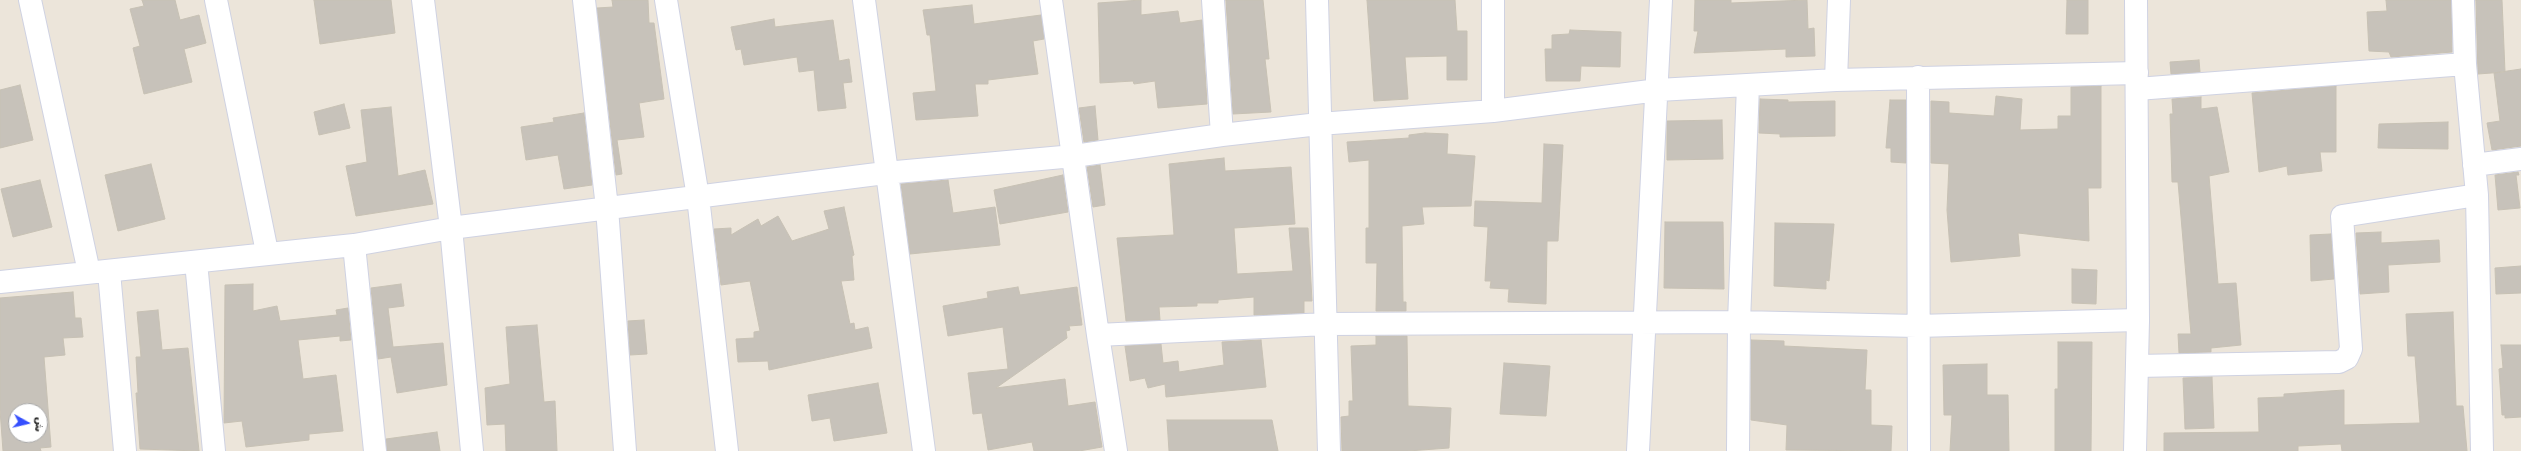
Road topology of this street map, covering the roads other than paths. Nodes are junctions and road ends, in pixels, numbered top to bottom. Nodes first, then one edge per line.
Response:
1 (30, 0) edge
2 (216, 0) edge
3 (423, 0) edge
4 (584, 0) edge
5 (666, 0) edge
6 (864, 0) edge
7 (1052, 0) edge
8 (1213, 0) edge
9 (1317, 0) edge
10 (1493, 0) edge
11 (1661, 0) edge
12 (1839, 0) edge
13 (2136, 0) edge
14 (2463, 0) edge
15 (2464, 64) junction
16 (1918, 77) junction
17 (1836, 80) junction
18 (2137, 81) junction
19 (1748, 85) junction
20 (1658, 90) junction
21 (1493, 111) junction
22 (1319, 124) junction
23 (1222, 135) junction
24 (1074, 156) junction
25 (2521, 158) edge
26 (2474, 165) junction
27 (885, 173) junction
28 (2477, 195) junction
29 (698, 197) junction
30 (607, 208) junction
31 (451, 228) junction
32 (354, 245) junction
33 (267, 252) junction
34 (196, 262) junction
35 (99, 272) junction
36 (0, 282) edge
37 (2138, 320) junction
38 (1738, 322) junction
39 (1326, 324) junction
40 (1644, 324) junction
41 (1917, 326) junction
42 (1098, 335) junction
43 (2138, 366) junction
44 (125, 451) edge
45 (214, 451) edge
46 (375, 451) edge
47 (472, 451) edge
48 (625, 451) edge
49 (727, 451) edge
50 (924, 451) edge
51 (1116, 451) edge
52 (1330, 451) edge
53 (1638, 451) edge
54 (1738, 451) edge
55 (1919, 451) edge
56 (2135, 451) edge
57 (2482, 451) edge

1 - 35 street
2 - 33 street
3 - 31 street
4 - 30 street
5 - 29 street
6 - 27 street
7 - 24 street
8 - 23 street
9 - 22 street
10 - 21 street
11 - 20 street
12 - 17 street
13 - 18 street
14 - 15 street
15 - 18 street
15 - 26 street
16 - 17 street
16 - 18 street
16 - 41 street
17 - 19 street
18 - 37 street
19 - 20 street
19 - 38 street
20 - 21 street
20 - 40 street
21 - 22 street
22 - 23 street
22 - 39 street
23 - 24 street
24 - 27 street
24 - 42 street
25 - 26 street
26 - 28 street
27 - 29 street
27 - 50 street
28 - 43 street
28 - 57 street
29 - 30 street
29 - 49 street
30 - 31 street
30 - 48 street
31 - 32 street
31 - 47 street
32 - 33 street
32 - 46 street
33 - 34 street
34 - 35 street
34 - 45 street
35 - 36 street
35 - 44 street
37 - 41 street
37 - 43 street
38 - 40 street
38 - 41 street
38 - 54 street
39 - 40 street
39 - 42 street
39 - 52 street
40 - 53 street
41 - 55 street
42 - 51 street
43 - 56 street

